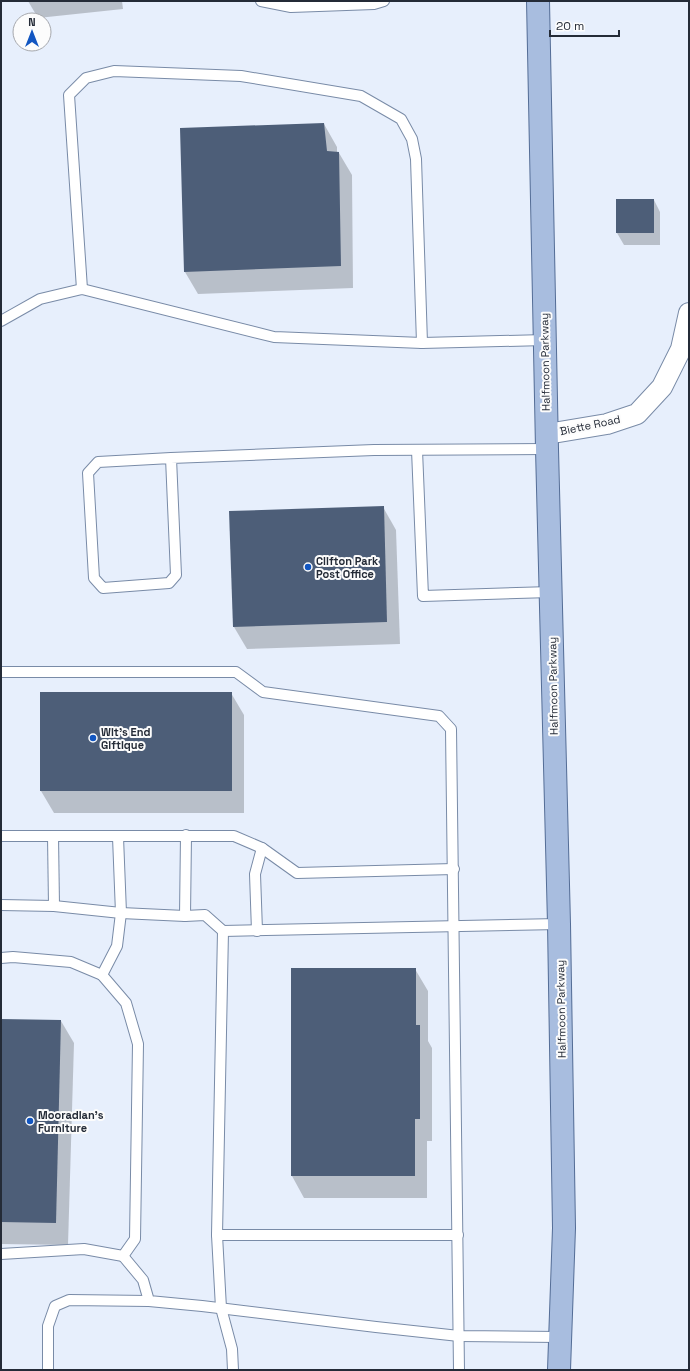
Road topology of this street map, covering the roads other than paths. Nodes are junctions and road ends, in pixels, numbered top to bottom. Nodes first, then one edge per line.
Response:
1 (261, 1) edge
2 (384, 1) edge
3 (538, 1) edge
4 (82, 289) junction
5 (689, 313) edge
6 (1, 321) edge
7 (545, 340) junction
8 (422, 343) junction
9 (547, 441) junction
10 (417, 450) junction
11 (171, 458) junction
12 (551, 592) junction
13 (1, 672) edge
14 (186, 835) junction
15 (1, 836) edge
16 (53, 836) junction
17 (118, 837) junction
18 (262, 848) junction
19 (454, 869) junction
20 (1, 905) edge
21 (54, 906) junction
22 (121, 913) junction
23 (185, 916) junction
24 (559, 924) junction
25 (454, 927) junction
26 (257, 931) junction
27 (223, 932) junction
28 (1, 958) edge
29 (102, 975) junction
30 (218, 1235) junction
31 (458, 1235) junction
32 (1, 1254) edge
33 (124, 1256) junction
34 (149, 1302) junction
35 (222, 1308) junction
36 (459, 1336) junction
37 (559, 1336) junction
38 (48, 1370) edge
39 (233, 1370) edge
40 (459, 1370) edge
41 (559, 1370) edge

1 - 2 lane
3 - 7 main road, Halfmoon Parkway
4 - 6 lane
4 - 8 lane
4 - 8 lane
5 - 9 street, Biette Road
7 - 8 lane
7 - 9 main road, Halfmoon Parkway
9 - 10 lane
9 - 12 main road, Halfmoon Parkway
10 - 11 lane
10 - 12 lane
11 - 11 lane
12 - 24 main road, Halfmoon Parkway
13 - 19 lane
14 - 17 lane
14 - 18 lane
14 - 23 lane
15 - 16 lane
16 - 17 lane
16 - 21 lane
17 - 22 lane
18 - 19 lane
18 - 26 lane
19 - 25 lane
20 - 21 lane
21 - 22 lane
22 - 23 lane
22 - 29 lane
23 - 27 lane
24 - 25 lane
24 - 37 main road, Halfmoon Parkway
25 - 26 lane
25 - 31 lane
26 - 27 lane
27 - 30 lane
28 - 29 lane
29 - 33 lane
30 - 31 lane
30 - 35 lane
31 - 36 lane
32 - 33 lane
33 - 34 lane
34 - 35 lane
34 - 38 lane
35 - 36 lane
35 - 39 lane
36 - 37 lane
36 - 40 lane
37 - 41 main road, Halfmoon Parkway

